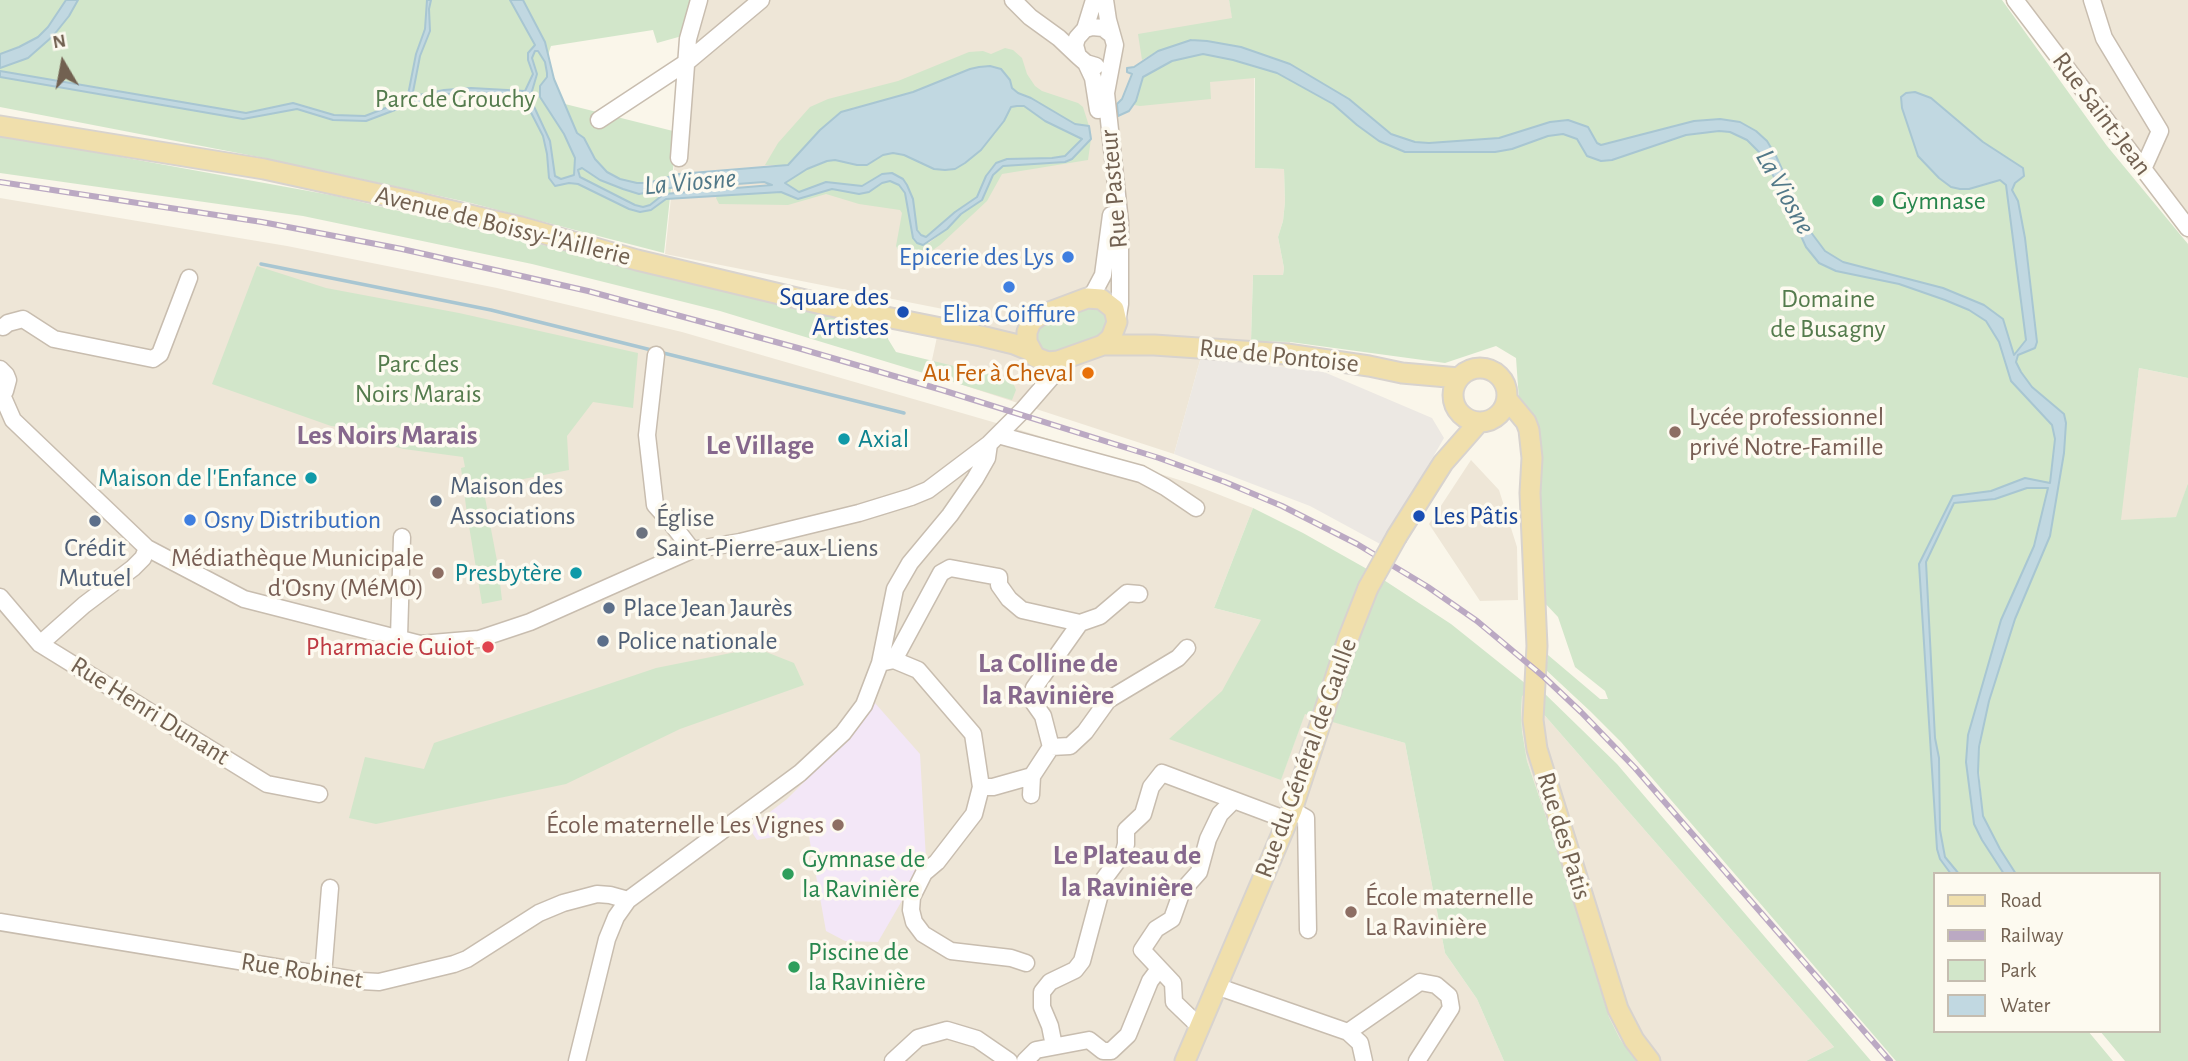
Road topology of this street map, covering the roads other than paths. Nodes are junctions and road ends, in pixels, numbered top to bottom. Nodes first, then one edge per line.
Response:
1 (699, 0) edge
2 (761, 0) edge
3 (1013, 0) edge
4 (1094, 0) edge
5 (1105, 0) edge
6 (2015, 0) edge
7 (2092, 0) edge
8 (1083, 30) junction
9 (1053, 34) junction
10 (1111, 35) junction
11 (1112, 56) junction
12 (1082, 59) junction
13 (687, 61) junction
14 (1101, 101) junction
15 (599, 120) dead end
16 (0, 124) edge
17 (1106, 138) junction
18 (679, 158) dead end
19 (2143, 169) junction
20 (2188, 228) edge
21 (189, 278) dead end
22 (1087, 298) junction
23 (1115, 313) junction
24 (1034, 320) junction
25 (1, 331) edge
26 (981, 336) junction
27 (1103, 345) junction
28 (1154, 345) junction
29 (1033, 354) junction
30 (656, 355) dead end
31 (1069, 357) junction
32 (0, 369) edge
33 (1402, 373) junction
34 (1459, 379) junction
35 (1, 395) edge
36 (1032, 398) junction
37 (1507, 399) junction
38 (1457, 407) junction
39 (1488, 420) junction
40 (993, 440) junction
41 (1532, 458) junction
42 (1443, 463) junction
43 (1196, 508) dead end
44 (402, 537) dead end
45 (147, 548) junction
46 (692, 550) junction
47 (1139, 594) dead end
48 (0, 597) edge
49 (1080, 623) junction
50 (399, 637) junction
51 (40, 644) junction
52 (1187, 648) dead end
53 (887, 661) junction
54 (1051, 747) junction
55 (1032, 776) junction
56 (981, 787) junction
57 (318, 794) dead end
58 (1031, 795) dead end
59 (1233, 801) junction
60 (1290, 815) junction
61 (330, 888) dead end
62 (628, 900) junction
63 (0, 922) edge
64 (1591, 923) junction
65 (1308, 930) dead end
66 (1026, 963) dead end
67 (1159, 969) junction
68 (323, 975) junction
69 (1216, 986) junction
70 (1200, 1027) junction
71 (1348, 1032) junction
72 (1054, 1046) junction
73 (578, 1061) edge
74 (893, 1061) edge
75 (1009, 1061) edge
76 (1025, 1061) edge
77 (1185, 1061) edge
78 (1364, 1061) edge
79 (1417, 1061) edge
80 (1641, 1061) edge
81 (1650, 1061) edge

1 - 13 street
2 - 13 street
3 - 9 street
4 - 8 street
5 - 10 street
6 - 19 street, Rue Saint-Jean
7 - 19 street
8 - 9 street
8 - 10 street
8 - 12 street
9 - 12 street
10 - 11 street
11 - 12 street
11 - 14 street, Rue Pasteur
12 - 14 street, Rue Pasteur
13 - 15 street
13 - 18 street
14 - 17 street, Rue Pasteur
16 - 26 main road, Avenue de Boissy-l'Aillerie
17 - 22 street, Rue Pasteur
17 - 23 street, Rue Pasteur
19 - 20 street, Rue Saint-Jean
21 - 25 street
22 - 23 main road
22 - 24 main road
23 - 27 main road
23 - 28 main road
24 - 26 main road, Avenue de Boissy-l'Aillerie
24 - 29 main road
26 - 29 main road, Avenue de Boissy-l'Aillerie
27 - 28 main road, Rue de Pontoise
27 - 31 main road
28 - 33 main road, Rue de Pontoise
29 - 31 main road
29 - 36 street
30 - 46 street
31 - 36 street
32 - 35 street
33 - 34 main road, Rue de Pontoise
33 - 38 main road, Rue de Pontoise
34 - 37 main road
34 - 38 main road
35 - 45 street
36 - 40 street
37 - 39 main road
37 - 41 main road, Rue des Patis
38 - 39 main road
38 - 42 main road, Rue du Général de Gaulle
39 - 41 main road
39 - 42 main road, Rue du Général de Gaulle
40 - 43 street
40 - 46 street
40 - 53 street
41 - 64 main road, Rue des Patis
42 - 60 main road, Rue du Général de Gaulle, bridge
44 - 50 street
45 - 50 street
45 - 51 street
46 - 50 street
47 - 49 street
48 - 51 street, Rue Henri Dunant
49 - 53 street
49 - 54 street
51 - 57 street, Rue Henri Dunant
52 - 54 street
53 - 56 street
53 - 62 street
54 - 55 street
55 - 56 street
55 - 58 street
56 - 66 street
59 - 60 street
59 - 67 street
59 - 72 street
60 - 65 street
60 - 69 main road, Rue du Général de Gaulle
61 - 68 street
62 - 68 street, Rue Robinet
62 - 73 street
63 - 68 street, Rue Robinet
64 - 80 main road, Rue des Patis
64 - 81 main road, Rue des Patis
67 - 70 street
67 - 72 street
69 - 70 main road, Rue du Général de Gaulle
69 - 71 street
70 - 77 main road, Rue du Général de Gaulle
71 - 78 street
71 - 79 street
72 - 76 street
74 - 75 street

